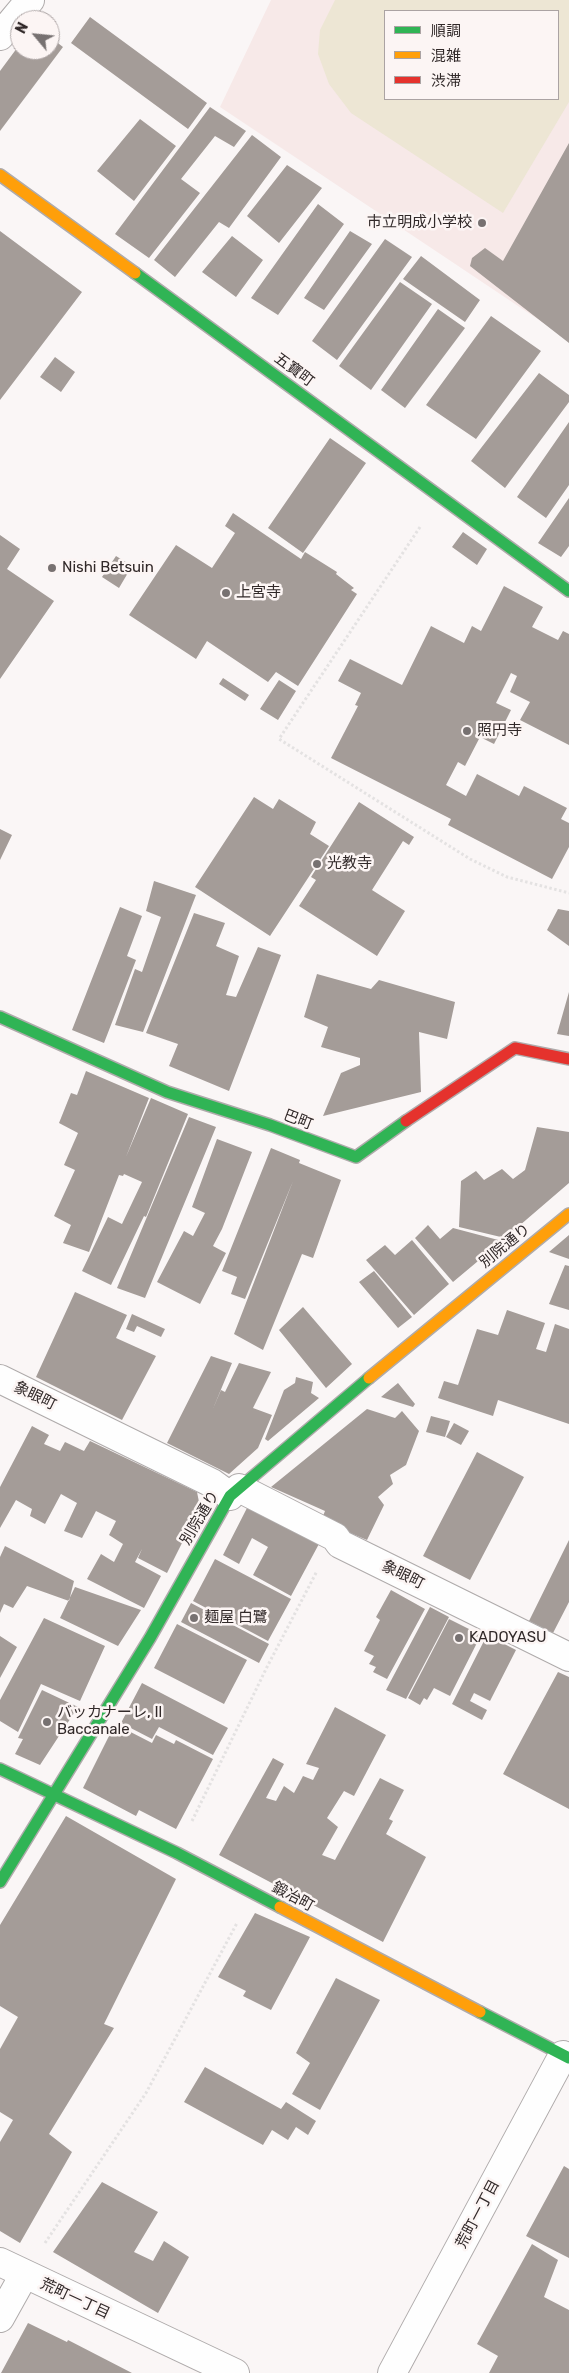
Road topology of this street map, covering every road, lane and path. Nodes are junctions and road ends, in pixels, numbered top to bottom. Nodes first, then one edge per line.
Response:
1 (30, 0) edge
2 (0, 36) edge
3 (0, 175) edge
4 (441, 495) junction
5 (569, 591) edge
6 (569, 892) edge
7 (0, 1018) edge
8 (569, 1059) edge
9 (569, 1214) edge
10 (0, 1379) edge
11 (235, 1492) junction
12 (334, 1537) junction
13 (569, 1657) edge
14 (0, 1769) edge
15 (52, 1794) junction
16 (177, 1853) junction
17 (0, 1882) edge
18 (254, 1893) junction
19 (566, 2057) edge
20 (0, 2262) edge
21 (24, 2275) junction
22 (0, 2318) edge
23 (235, 2373) edge
24 (392, 2373) edge

1 - 2 street
3 - 4 street, 五寶町
4 - 5 street, 五寶町
4 - 6 path
7 - 8 street, 巴町
9 - 11 street, 別院通り
10 - 11 street, 象眼町
11 - 12 street, 象眼町
11 - 15 street, 別院通り
12 - 13 street, 象眼町
12 - 16 path
14 - 15 street, 鍛冶町
15 - 16 street, 鍛冶町
15 - 17 street, 別院通り
16 - 18 street, 鍛冶町
18 - 19 street, 鍛冶町
18 - 21 path
19 - 24 street, 荒町一丁目
20 - 21 street, 荒町一丁目
21 - 22 street
21 - 23 street, 荒町一丁目

